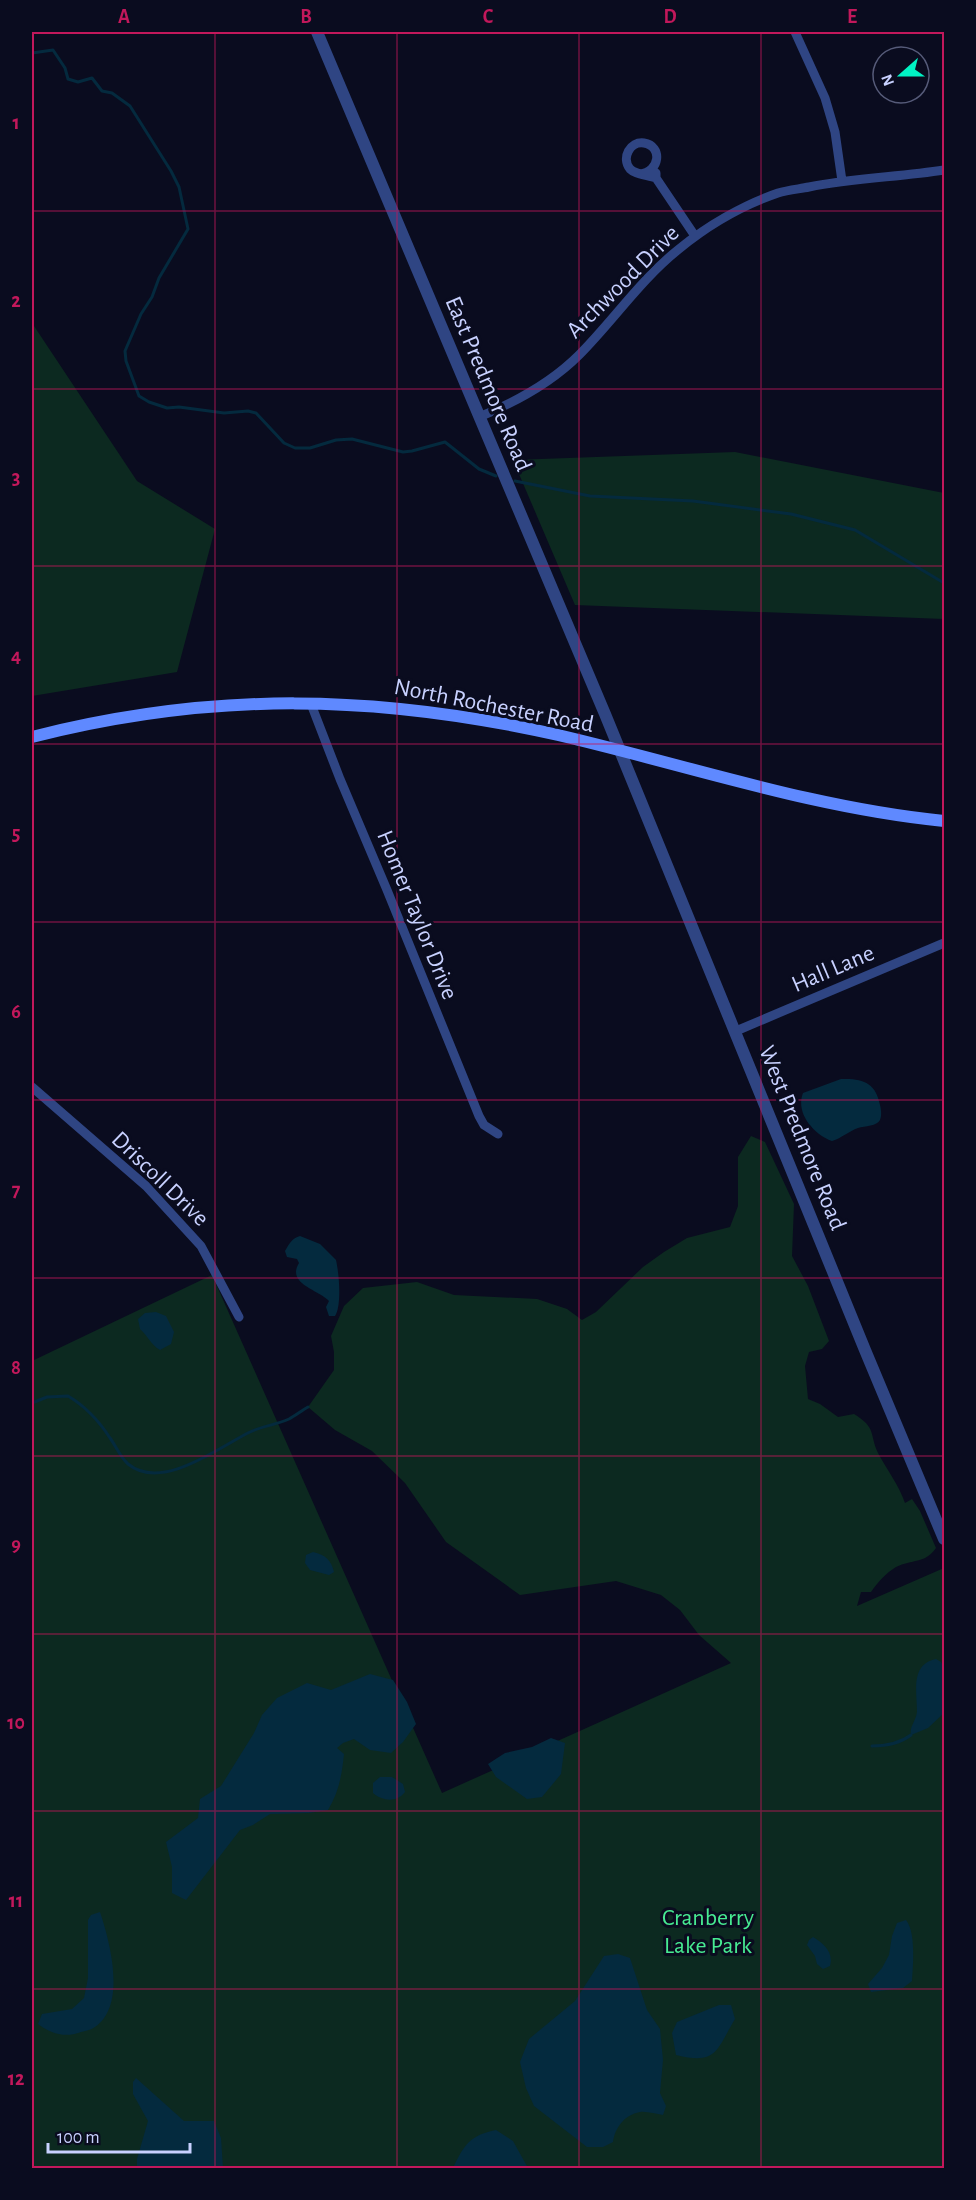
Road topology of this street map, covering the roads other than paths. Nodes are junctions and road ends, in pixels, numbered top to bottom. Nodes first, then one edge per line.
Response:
1 (317, 32) edge
2 (795, 32) edge
3 (656, 164) junction
4 (945, 170) edge
5 (640, 174) junction
6 (656, 178) junction
7 (842, 181) junction
8 (695, 236) junction
9 (480, 417) junction
10 (311, 704) junction
11 (32, 737) edge
12 (620, 752) junction
13 (945, 821) edge
14 (945, 944) edge
15 (736, 1031) junction
16 (32, 1087) edge
17 (498, 1134) dead end
18 (239, 1317) dead end
19 (945, 1539) edge

1 - 9 street, East Predmore Road
2 - 7 street
3 - 5 street
3 - 5 street
3 - 6 street
4 - 7 street, Archwood Drive
5 - 6 street
6 - 8 street
7 - 8 street, Archwood Drive
8 - 9 street, Archwood Drive
9 - 12 street, East Predmore Road
10 - 11 main road, North Rochester Road
10 - 12 main road, North Rochester Road
10 - 17 street, Homer Taylor Drive
12 - 13 main road, North Rochester Road
12 - 15 street, West Predmore Road
14 - 15 street, Hall Lane
15 - 19 street, West Predmore Road
16 - 18 street, Driscoll Drive

